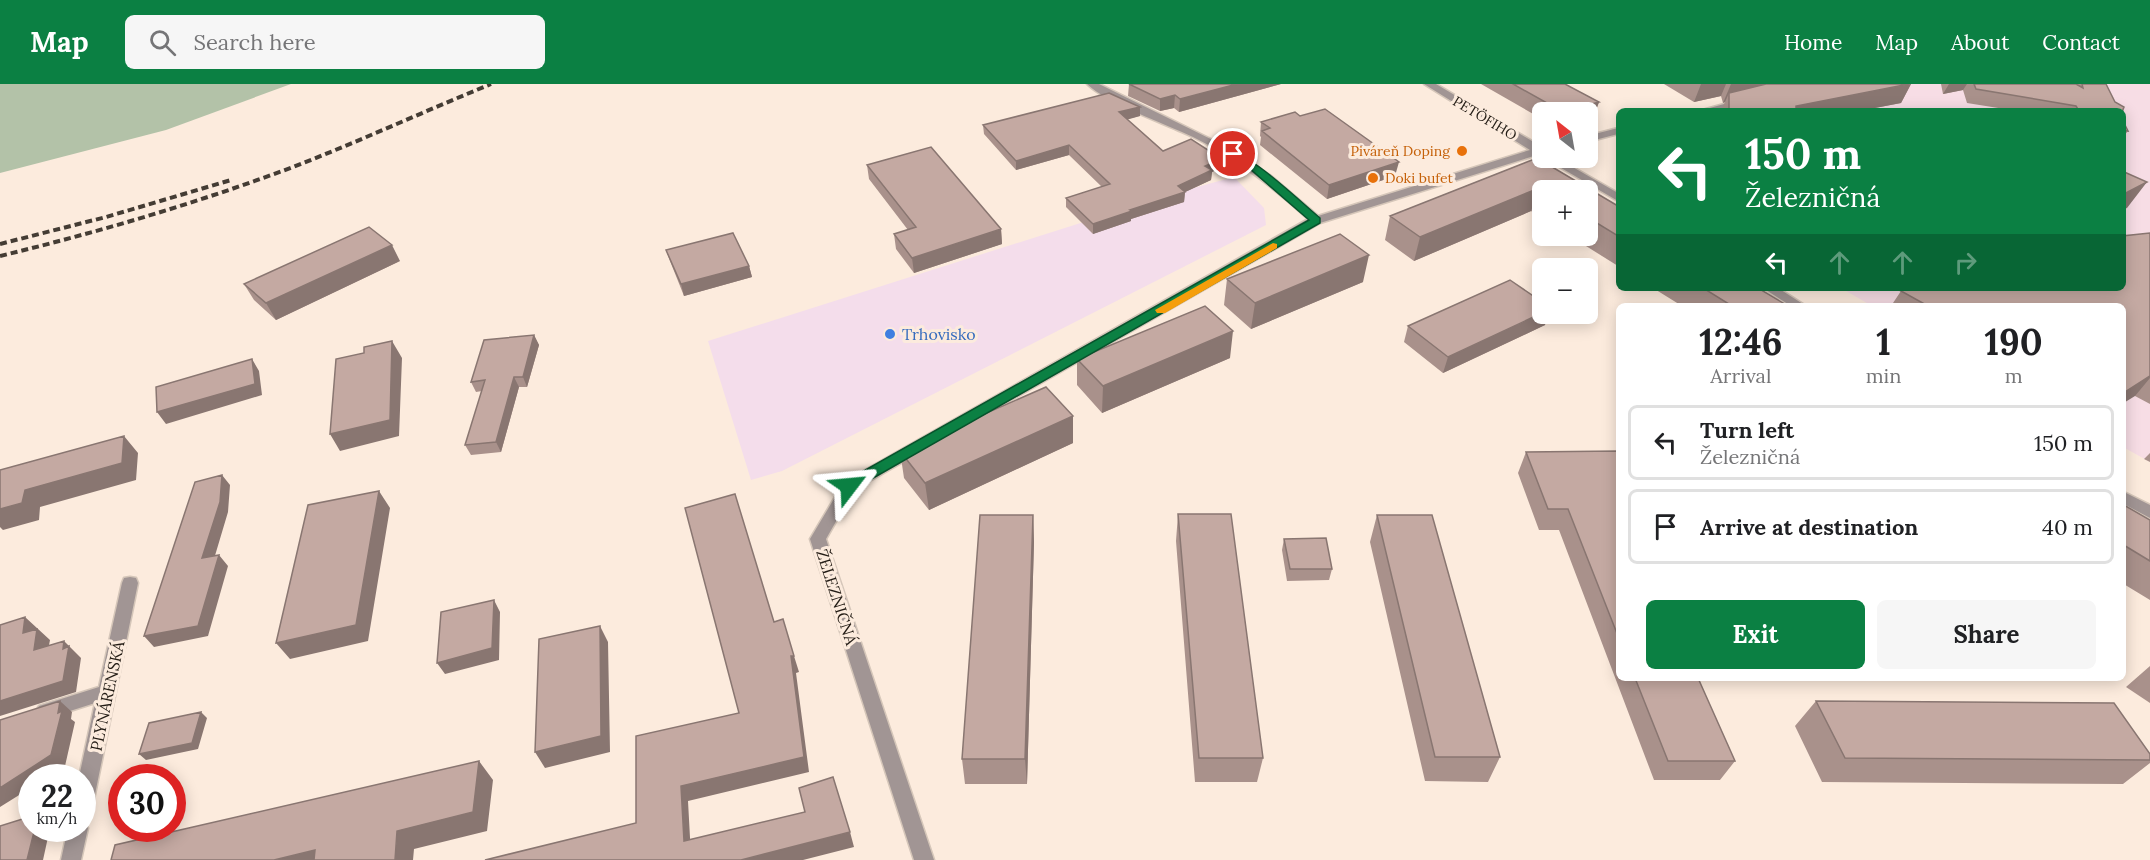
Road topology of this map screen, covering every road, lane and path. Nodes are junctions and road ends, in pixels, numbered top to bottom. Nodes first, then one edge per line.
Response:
1 (1092, 84) edge
2 (1429, 84) edge
3 (1750, 100) edge
4 (1717, 108) edge
5 (1616, 132) edge
6 (1598, 136) edge
7 (1532, 146) edge
8 (1532, 154) edge
9 (1567, 168) edge
10 (1616, 197) edge
11 (1316, 220) junction
12 (1775, 291) edge
13 (1795, 303) edge
14 (2126, 498) edge
15 (2150, 512) edge
16 (130, 583) dead end
17 (108, 692) junction
18 (33, 715) edge
19 (92, 764) edge
20 (75, 842) edge
21 (71, 860) edge
22 (924, 860) edge

1 - 11 street
2 - 7 street, PETÖFIHO
3 - 4 street
5 - 6 street
8 - 11 street, ŽELEZNIČNÁ
9 - 10 street
11 - 22 street, ŽELEZNIČNÁ
12 - 13 street
14 - 15 street
16 - 17 street, PLYNÁRENSKÁ
17 - 18 street
17 - 19 street, PLYNÁRENSKÁ
20 - 21 street

